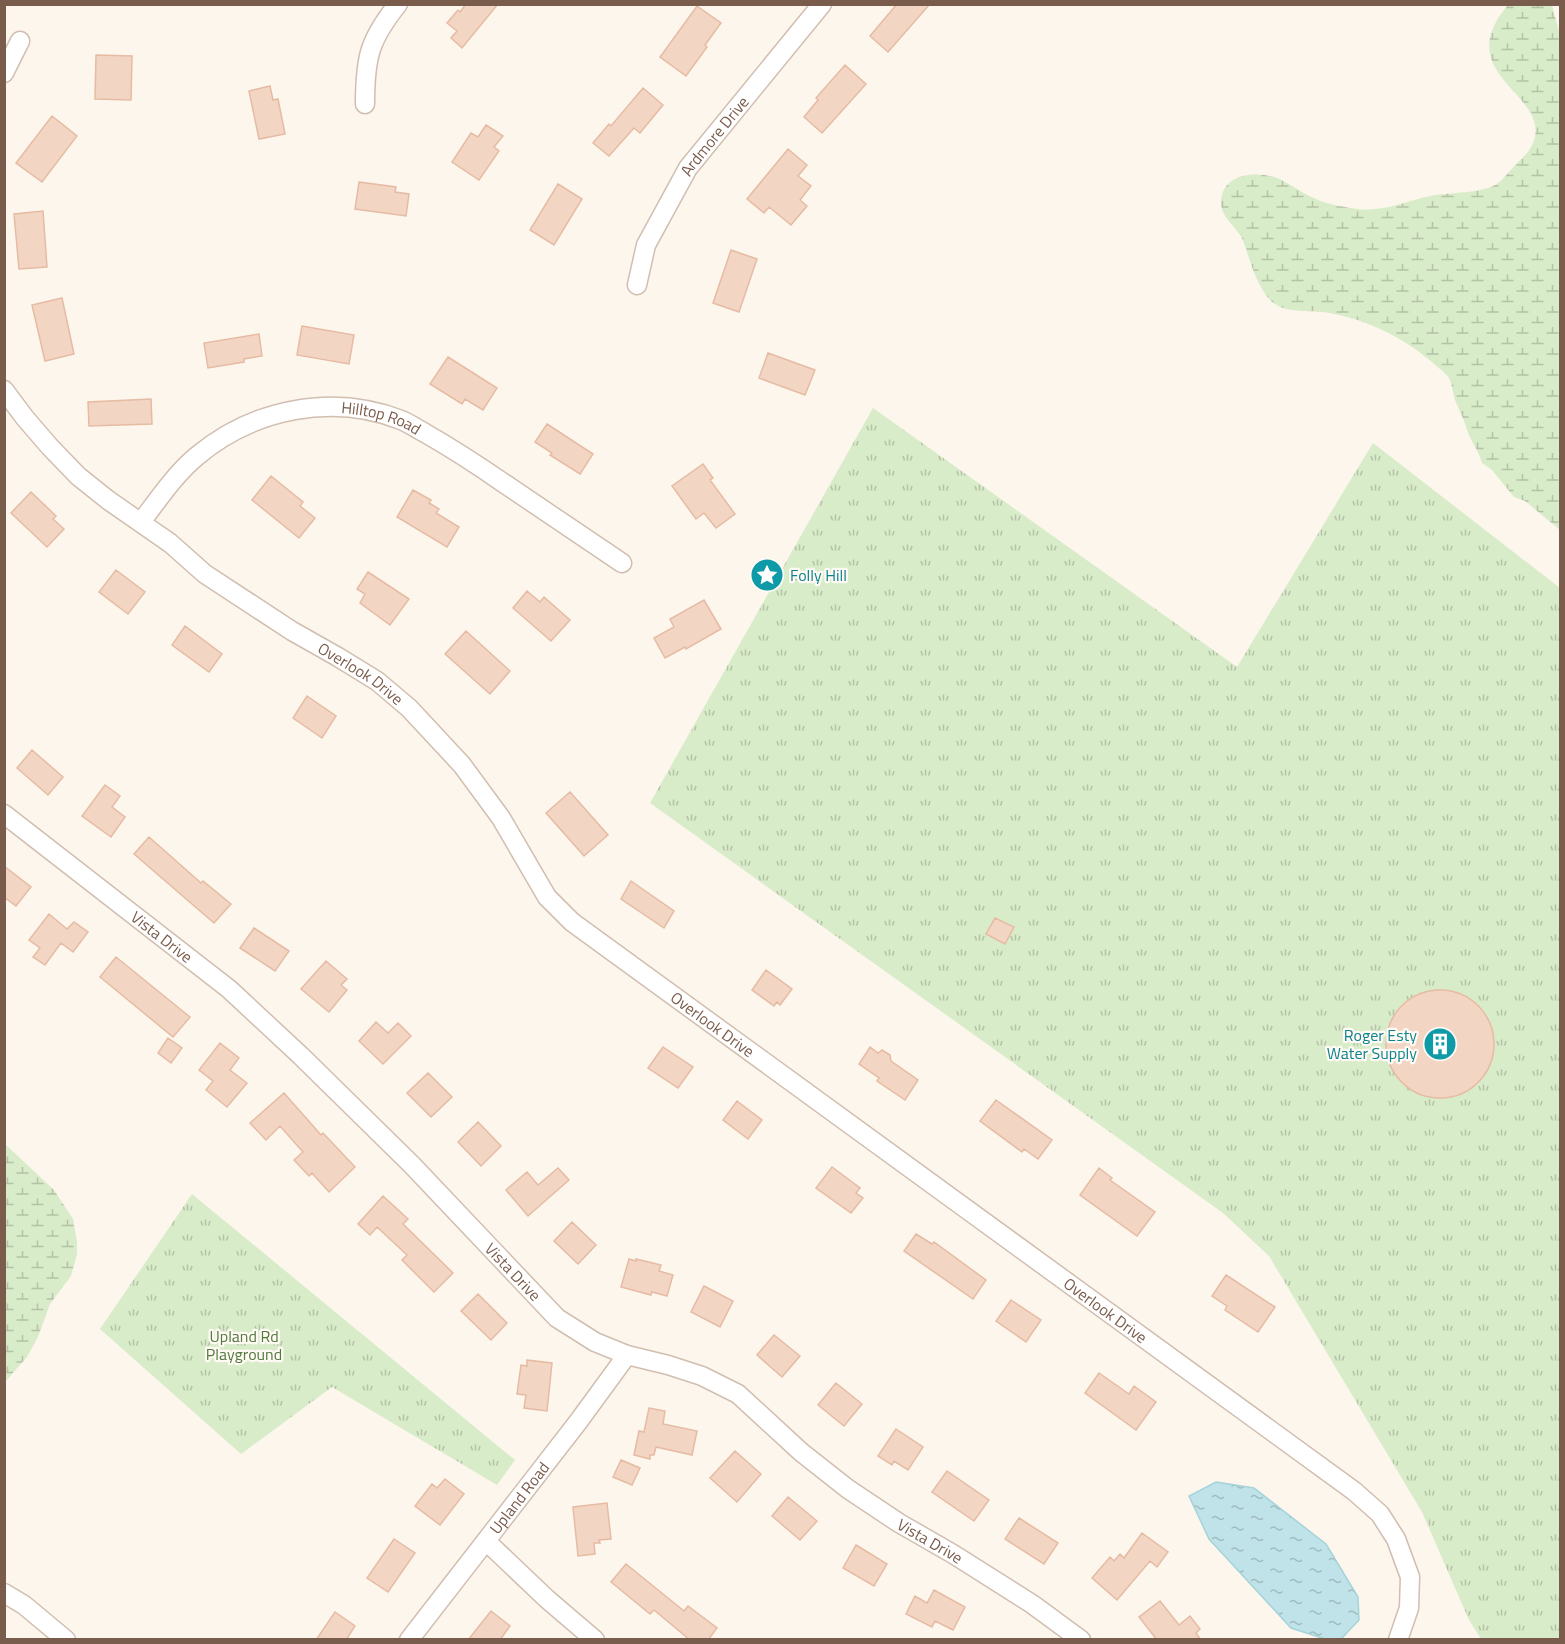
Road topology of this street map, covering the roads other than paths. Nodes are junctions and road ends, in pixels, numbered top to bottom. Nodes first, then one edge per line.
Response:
1 (398, 4) edge
2 (822, 4) edge
3 (20, 41) dead end
4 (4, 73) edge
5 (364, 104) dead end
6 (638, 285) dead end
7 (4, 390) edge
8 (141, 522) junction
9 (622, 563) dead end
10 (4, 814) edge
11 (627, 1356) junction
12 (486, 1541) junction
13 (4, 1593) edge
14 (66, 1640) edge
15 (409, 1640) edge
16 (595, 1640) edge
17 (1081, 1640) edge
18 (1398, 1640) edge

1 - 5 street
2 - 6 street, Ardmore Drive
3 - 4 street
7 - 8 street, Overlook Drive
8 - 9 street, Hilltop Road
8 - 18 street, Overlook Drive
10 - 11 street, Vista Drive
11 - 12 street, Upland Road
11 - 17 street, Vista Drive
12 - 15 street, Upland Road
12 - 16 street
13 - 14 street

